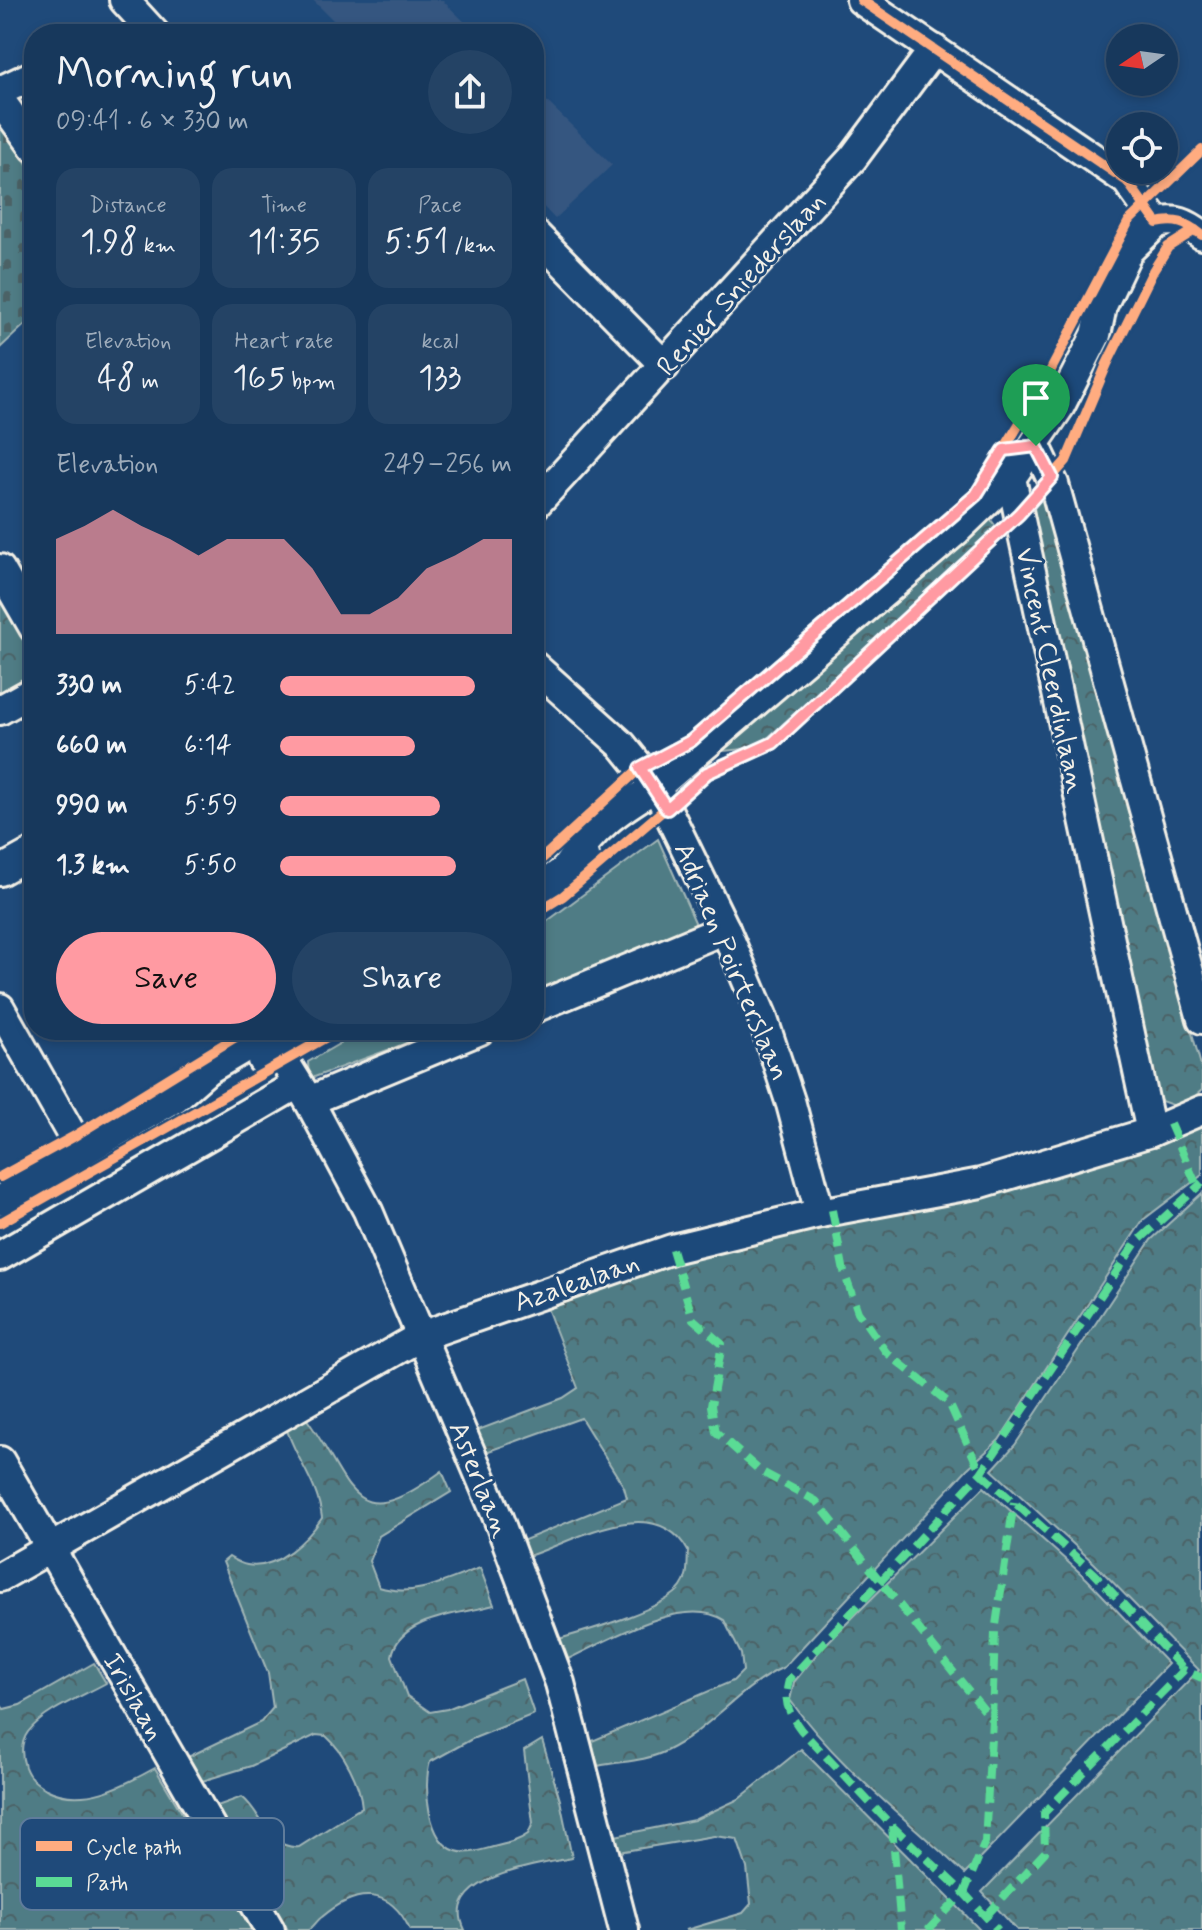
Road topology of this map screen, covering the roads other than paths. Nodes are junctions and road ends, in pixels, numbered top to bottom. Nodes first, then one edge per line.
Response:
1 (124, 0) edge
2 (861, 0) edge
3 (146, 24) edge
4 (934, 49) junction
5 (24, 80) edge
6 (0, 91) edge
7 (0, 100) edge
8 (24, 133) edge
9 (1157, 223) junction
10 (1202, 235) edge
11 (544, 243) edge
12 (665, 366) junction
13 (1036, 446) junction
14 (1011, 478) junction
15 (544, 495) edge
16 (0, 569) edge
17 (24, 611) edge
18 (544, 675) edge
19 (24, 697) edge
20 (0, 710) edge
21 (656, 787) junction
22 (24, 858) edge
23 (0, 871) edge
24 (544, 884) edge
25 (725, 929) junction
26 (544, 1004) edge
27 (0, 1008) edge
28 (1202, 1019) edge
29 (263, 1040) edge
30 (273, 1040) edge
31 (452, 1040) edge
32 (302, 1093) junction
33 (1202, 1110) edge
34 (1151, 1132) junction
35 (82, 1153) junction
36 (0, 1200) edge
37 (820, 1213) junction
38 (0, 1256) edge
39 (421, 1336) junction
40 (0, 1461) edge
41 (50, 1548) junction
42 (0, 1577) edge
43 (205, 1818) edge
44 (258, 1910) edge
45 (270, 1930) edge
46 (624, 1930) edge

1 - 3 street
2 - 4 street
4 - 9 street
4 - 12 street, Renier Sniederslaan
5 - 6 street
7 - 8 street
9 - 10 street
9 - 13 street
11 - 12 street
12 - 15 street, Renier Sniederslaan
13 - 14 street
13 - 28 street, Vincent Cleerdinlaan
14 - 21 street
14 - 34 street, Vincent Cleerdinlaan
16 - 17 street
18 - 21 street, Adriaen Poirterslaan
19 - 20 street
21 - 24 street
21 - 25 street, Adriaen Poirterslaan
22 - 23 street
25 - 26 street
25 - 37 street, Adriaen Poirterslaan
27 - 35 street
29 - 35 street
30 - 32 street, Asterlaan
31 - 32 street
32 - 38 street
32 - 39 street, Asterlaan
33 - 34 street, Azalealaan
34 - 37 street, Azalealaan
35 - 36 street
37 - 39 street, Azalealaan
39 - 41 street, Azalealaan
39 - 46 street, Asterlaan
40 - 41 street, Irislaan
41 - 42 street, Azalealaan
41 - 43 street, Irislaan
44 - 45 street, Irislaan

